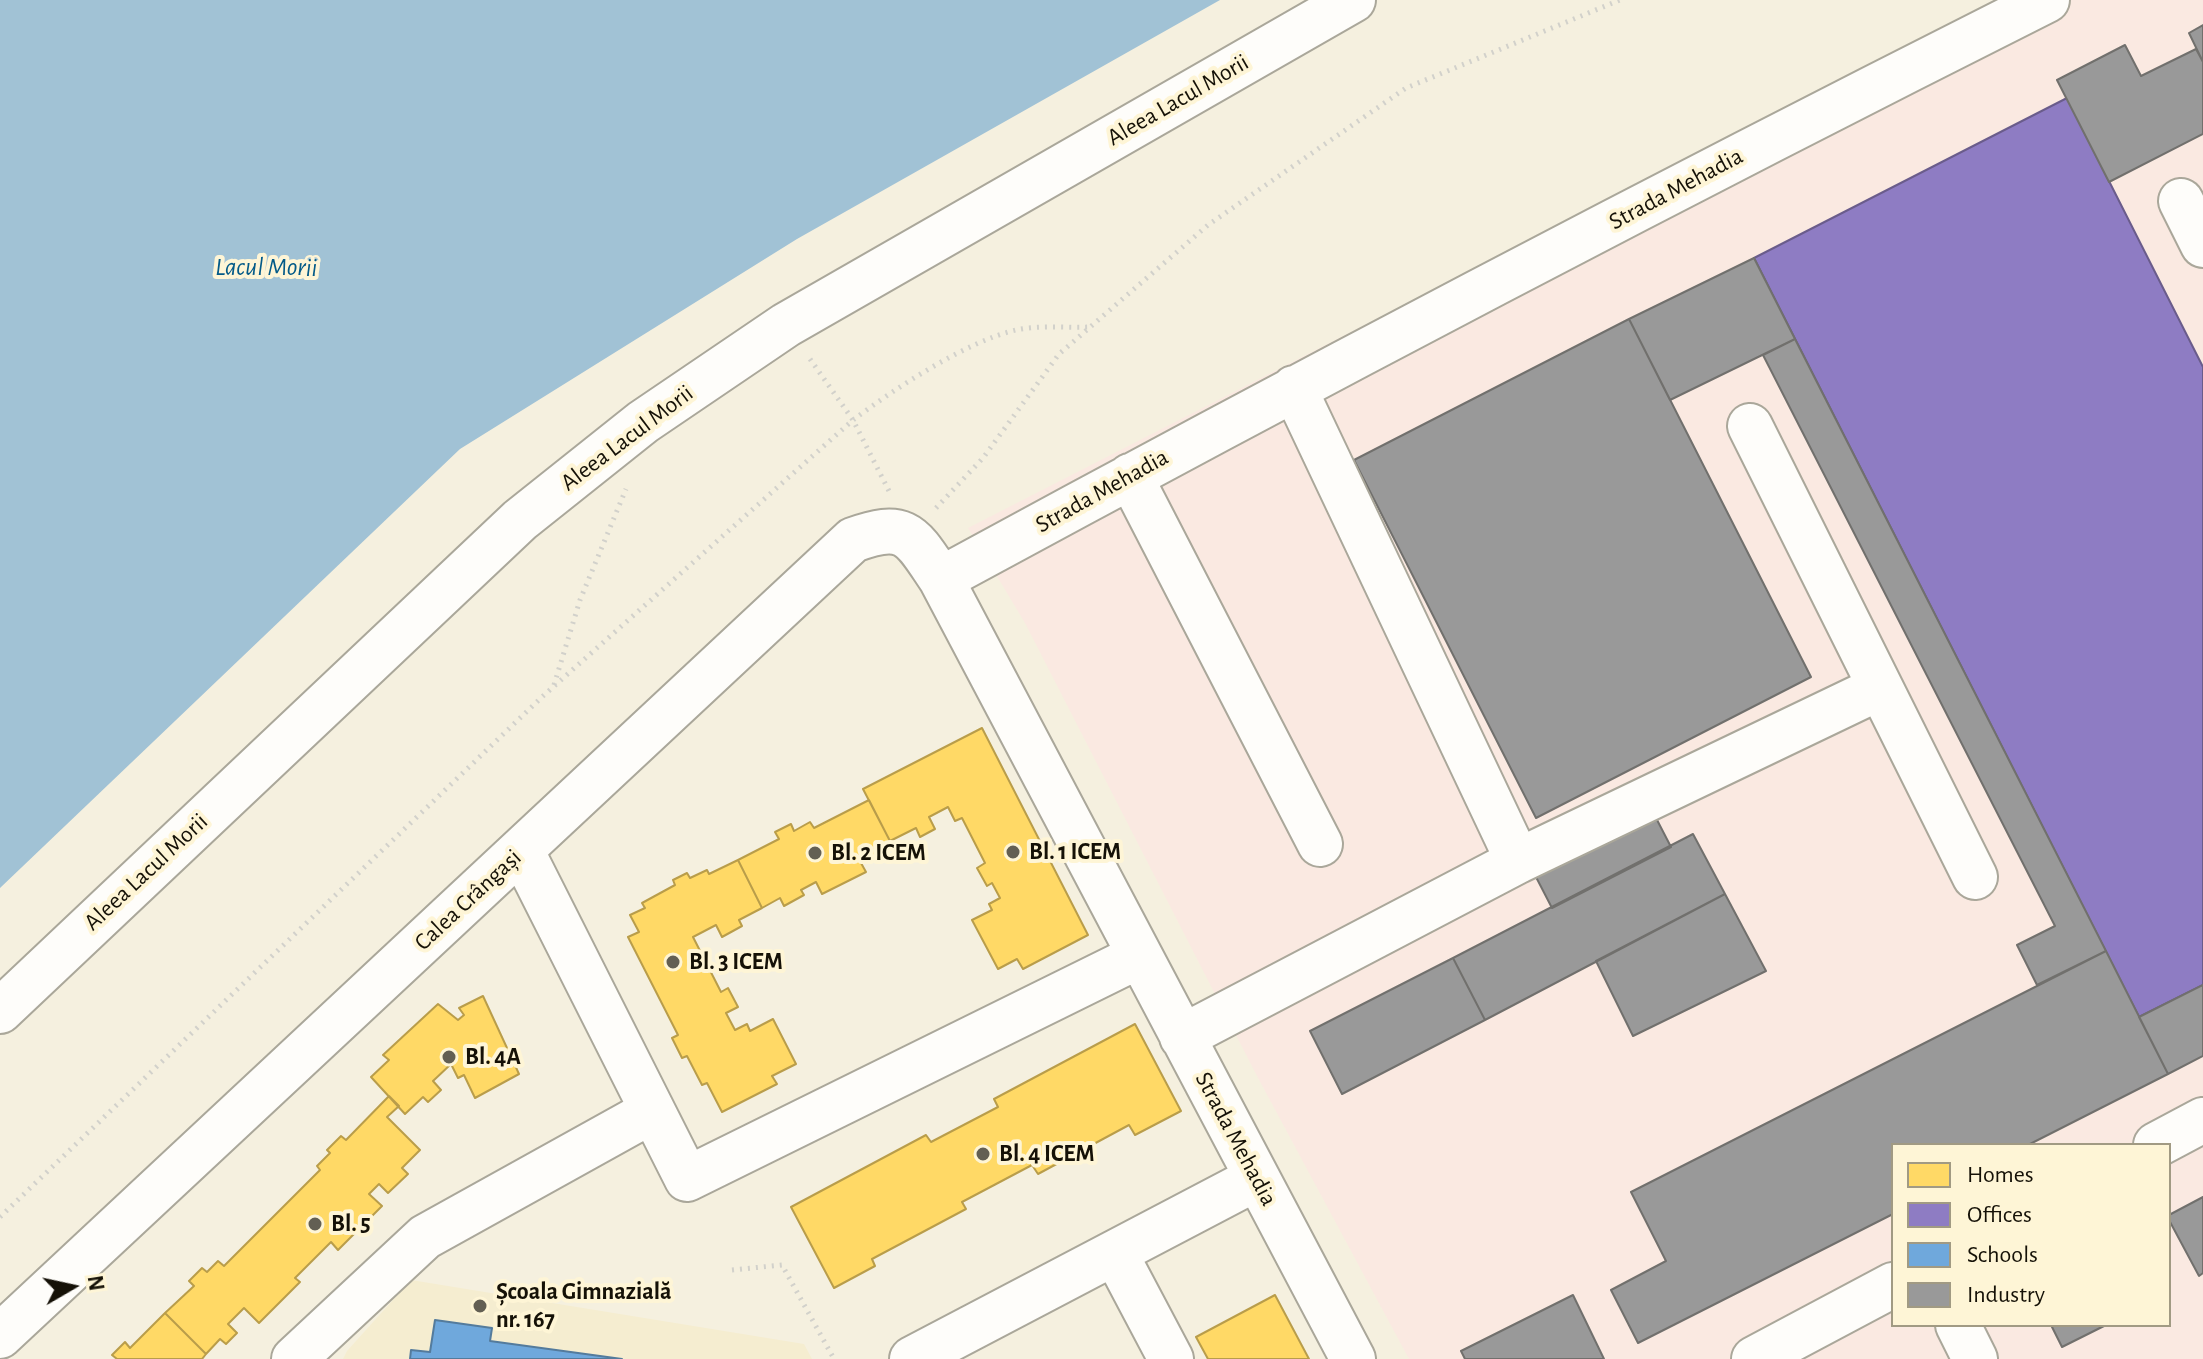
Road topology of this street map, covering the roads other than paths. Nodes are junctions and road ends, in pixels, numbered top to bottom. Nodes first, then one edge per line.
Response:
1 (1353, 0) edge
2 (2047, 0) edge
3 (2181, 201) dead end
4 (2203, 245) edge
5 (1294, 388) junction
6 (1750, 426) dead end
7 (1130, 476) junction
8 (922, 554) junction
9 (1879, 688) junction
10 (1320, 844) dead end
11 (521, 850) junction
12 (1518, 861) junction
13 (1975, 877) dead end
14 (1139, 956) junction
15 (0, 1011) edge
16 (1182, 1037) junction
17 (652, 1111) junction
18 (2203, 1120) edge
19 (2160, 1143) edge
20 (1257, 1178) junction
21 (1115, 1253) junction
22 (1891, 1286) edge
23 (1959, 1327) edge
24 (0, 1336) edge
25 (924, 1356) edge
26 (294, 1359) edge
27 (1171, 1359) edge
28 (1353, 1359) edge
29 (1754, 1359) edge
30 (1975, 1359) edge

1 - 15 street, Aleea Lacul Morii
2 - 5 street, Strada Mehadia
3 - 4 street
5 - 7 street, Strada Mehadia
5 - 12 street
6 - 9 street
7 - 8 street, Strada Mehadia
7 - 10 street
8 - 11 street, Calea Crângași
8 - 14 street, Strada Mehadia
9 - 12 street
9 - 13 street
11 - 17 street
11 - 24 street, Calea Crângași
12 - 16 street
14 - 16 street, Strada Mehadia
14 - 17 street
16 - 20 street, Strada Mehadia
17 - 26 street
18 - 19 street
20 - 21 street
20 - 28 street, Strada Mehadia
21 - 25 street
21 - 27 street
22 - 29 street
23 - 30 street

